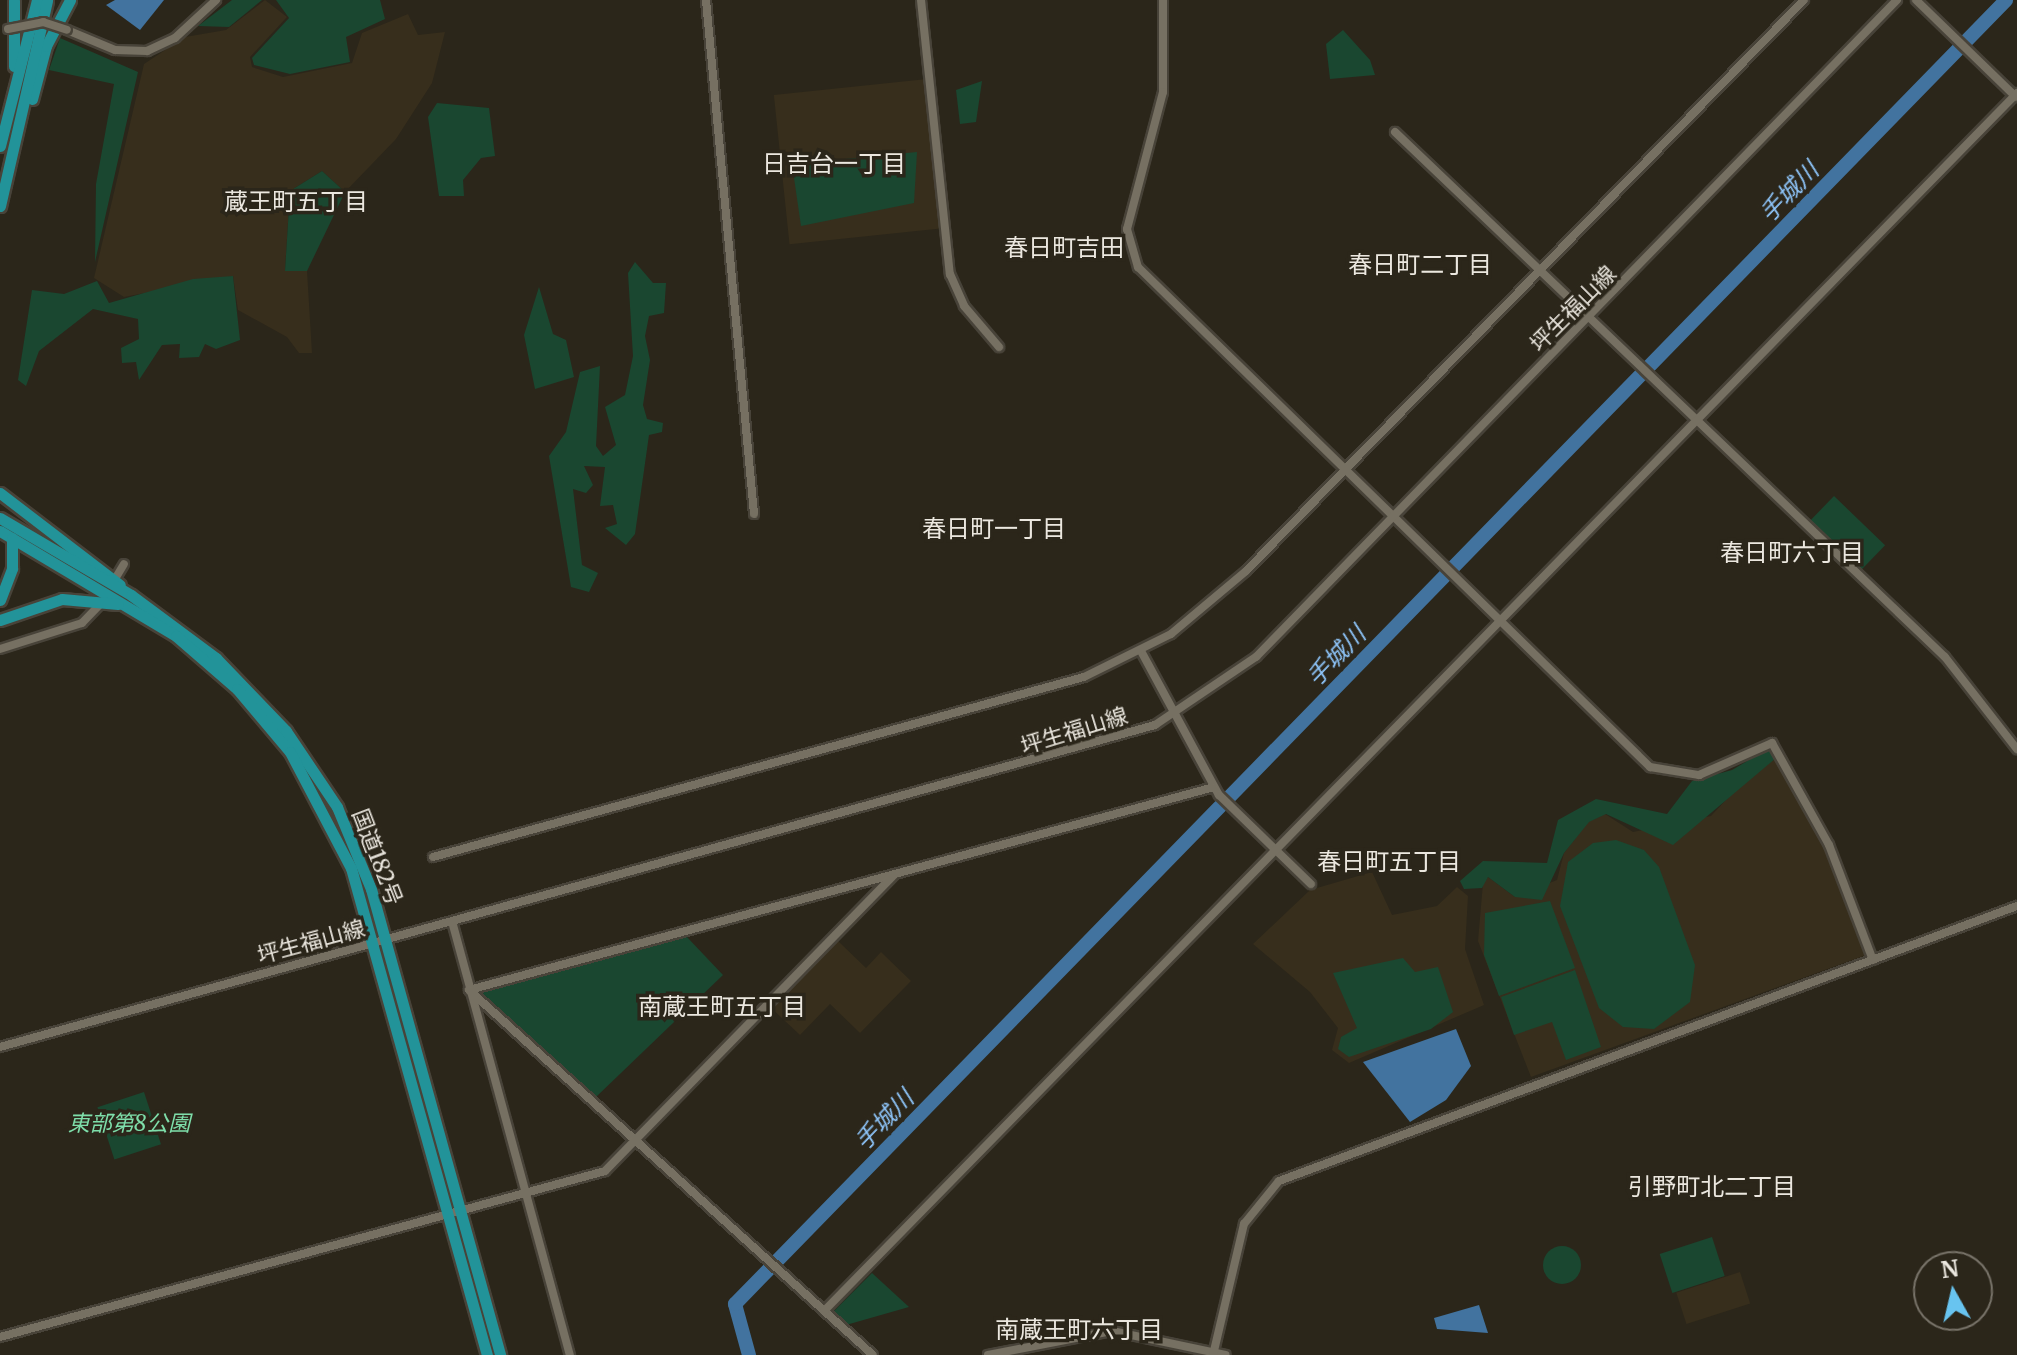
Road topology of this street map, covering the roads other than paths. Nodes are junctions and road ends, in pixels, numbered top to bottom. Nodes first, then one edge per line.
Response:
1 (14, 0) edge
2 (37, 0) edge
3 (47, 0) edge
4 (70, 0) edge
5 (216, 0) edge
6 (706, 0) edge
7 (921, 0) edge
8 (1163, 0) edge
9 (1804, 0) edge
10 (1897, 0) edge
11 (1916, 0) edge
12 (4, 32) edge
13 (2016, 96) edge
14 (1395, 132) dead end
15 (15, 140) junction
16 (1, 142) edge
17 (0, 206) edge
18 (1538, 270) junction
19 (1588, 319) junction
20 (999, 347) dead end
21 (1692, 423) junction
22 (1344, 469) junction
23 (0, 493) edge
24 (754, 514) dead end
25 (1393, 517) junction
26 (0, 518) edge
27 (0, 531) edge
28 (12, 538) junction
29 (124, 564) dead end
30 (109, 590) junction
31 (0, 600) edge
32 (126, 600) junction
33 (0, 620) edge
34 (1499, 620) junction
35 (0, 649) edge
36 (1141, 651) junction
37 (1174, 713) junction
38 (2017, 749) edge
39 (1214, 787) junction
40 (1276, 850) junction
41 (433, 857) dead end
42 (894, 875) junction
43 (1311, 884) dead end
44 (2017, 906) edge
45 (453, 925) junction
46 (387, 941) junction
47 (373, 944) junction
48 (1873, 960) junction
49 (469, 990) junction
50 (0, 1047) edge
51 (635, 1141) junction
52 (525, 1193) junction
53 (454, 1212) junction
54 (824, 1311) junction
55 (0, 1337) edge
56 (1213, 1354) edge
57 (487, 1355) edge
58 (500, 1355) edge
59 (570, 1355) edge
60 (873, 1355) edge
61 (988, 1355) edge
62 (1226, 1355) edge

1 - 16 highway
2 - 16 highway
3 - 15 highway
4 - 15 highway
5 - 12 street, bridge
6 - 24 street
7 - 20 street
8 - 22 street
9 - 18 street
10 - 19 street, 坪生福山線
11 - 13 street
13 - 21 street
14 - 18 street
15 - 17 highway
18 - 19 street
18 - 22 street
19 - 21 street
19 - 25 street, 坪生福山線
21 - 34 street
21 - 38 street
22 - 25 street
22 - 36 street
23 - 30 highway
25 - 34 street
25 - 37 street, 坪生福山線
26 - 30 highway, 国道182号
27 - 28 highway, 国道182号
28 - 30 highway, 国道182号
28 - 31 highway
29 - 30 street
30 - 32 highway, 国道182号
30 - 32 highway
30 - 33 highway
30 - 35 street
32 - 46 highway, 国道182号
32 - 47 highway, 国道182号
34 - 40 street
34 - 48 street
36 - 37 street
36 - 41 street
37 - 39 street
37 - 45 street, 坪生福山線
39 - 40 street
39 - 42 street
40 - 43 street
40 - 54 street
42 - 49 street
42 - 51 street
44 - 48 street
45 - 46 street, 坪生福山線
45 - 49 street
46 - 47 street, 坪生福山線
46 - 53 highway, 国道182号
47 - 50 street, 坪生福山線
47 - 53 highway, 国道182号
48 - 56 street
49 - 51 street
49 - 52 street
51 - 52 street
51 - 54 street
52 - 53 street
52 - 59 street
53 - 55 street
53 - 57 highway, 国道182号
53 - 58 highway, 国道182号
54 - 60 street
56 - 61 street
56 - 62 street

